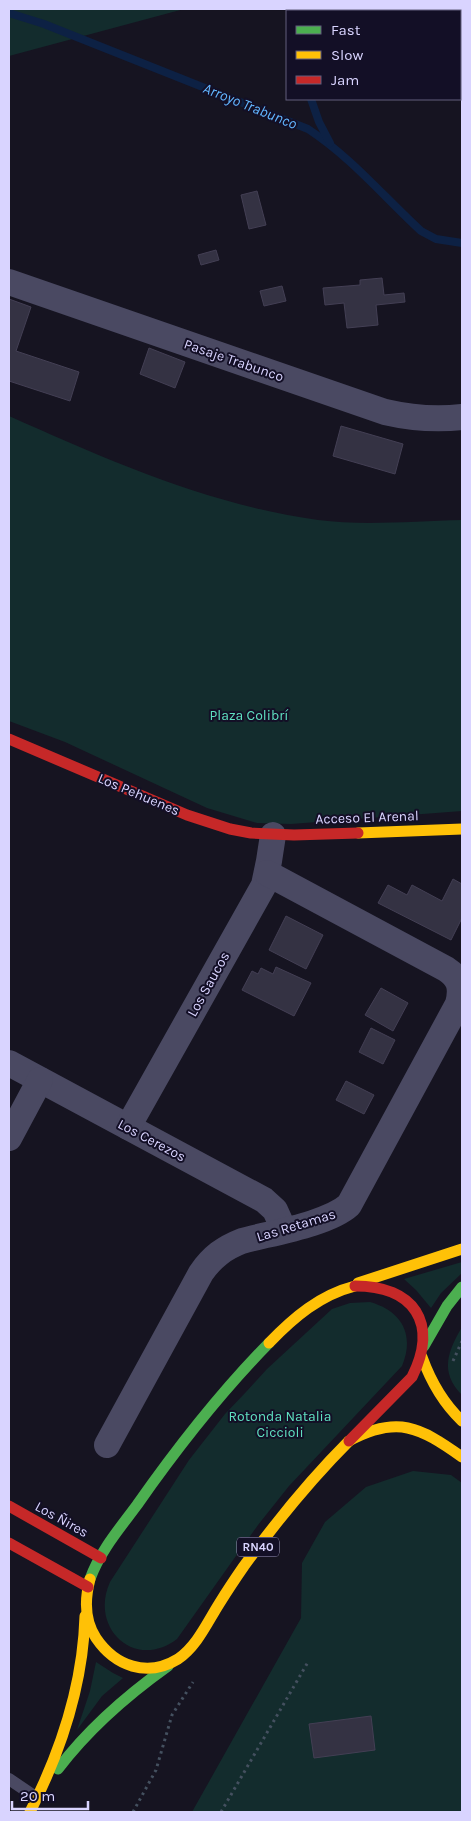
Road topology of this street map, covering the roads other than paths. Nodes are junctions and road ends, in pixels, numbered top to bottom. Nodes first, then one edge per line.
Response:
1 (9, 282) edge
2 (462, 416) edge
3 (9, 739) edge
4 (462, 829) edge
5 (273, 835) junction
6 (267, 873) junction
7 (9, 1063) edge
8 (40, 1080) junction
9 (128, 1127) junction
10 (9, 1138) edge
11 (284, 1230) junction
12 (462, 1249) edge
13 (462, 1287) edge
14 (340, 1290) junction
15 (423, 1351) junction
16 (462, 1421) edge
17 (348, 1442) junction
18 (107, 1445) dead end
19 (462, 1457) edge
20 (9, 1506) edge
21 (9, 1543) edge
22 (101, 1558) junction
23 (88, 1587) junction
24 (86, 1600) junction
25 (177, 1659) junction
26 (9, 1779) edge
27 (37, 1798) junction
28 (30, 1812) edge

1 - 2 street, Pasaje Trabunco
3 - 5 main road, Los Pehuenes
4 - 5 main road, Acceso El Arenal
5 - 6 street, Los Saucos
6 - 9 street, Los Saucos
6 - 11 street, Las Retamas
7 - 8 street, Los Cerezos
8 - 9 street, Los Cerezos
8 - 10 street
9 - 11 street, Los Cerezos
11 - 18 street, Las Retamas
12 - 14 main road, RN40
13 - 15 main road, RN40
14 - 15 main road, RN40
14 - 22 main road, RN40
15 - 16 main road
15 - 17 main road, RN40
17 - 19 main road
17 - 25 main road, RN40
20 - 22 main road, Los Ñires
21 - 23 main road
22 - 23 main road, RN40
23 - 24 main road, RN40
24 - 25 main road, RN40
24 - 27 main road, RN40
25 - 27 main road, RN40
26 - 27 lane
27 - 28 main road, RN40

